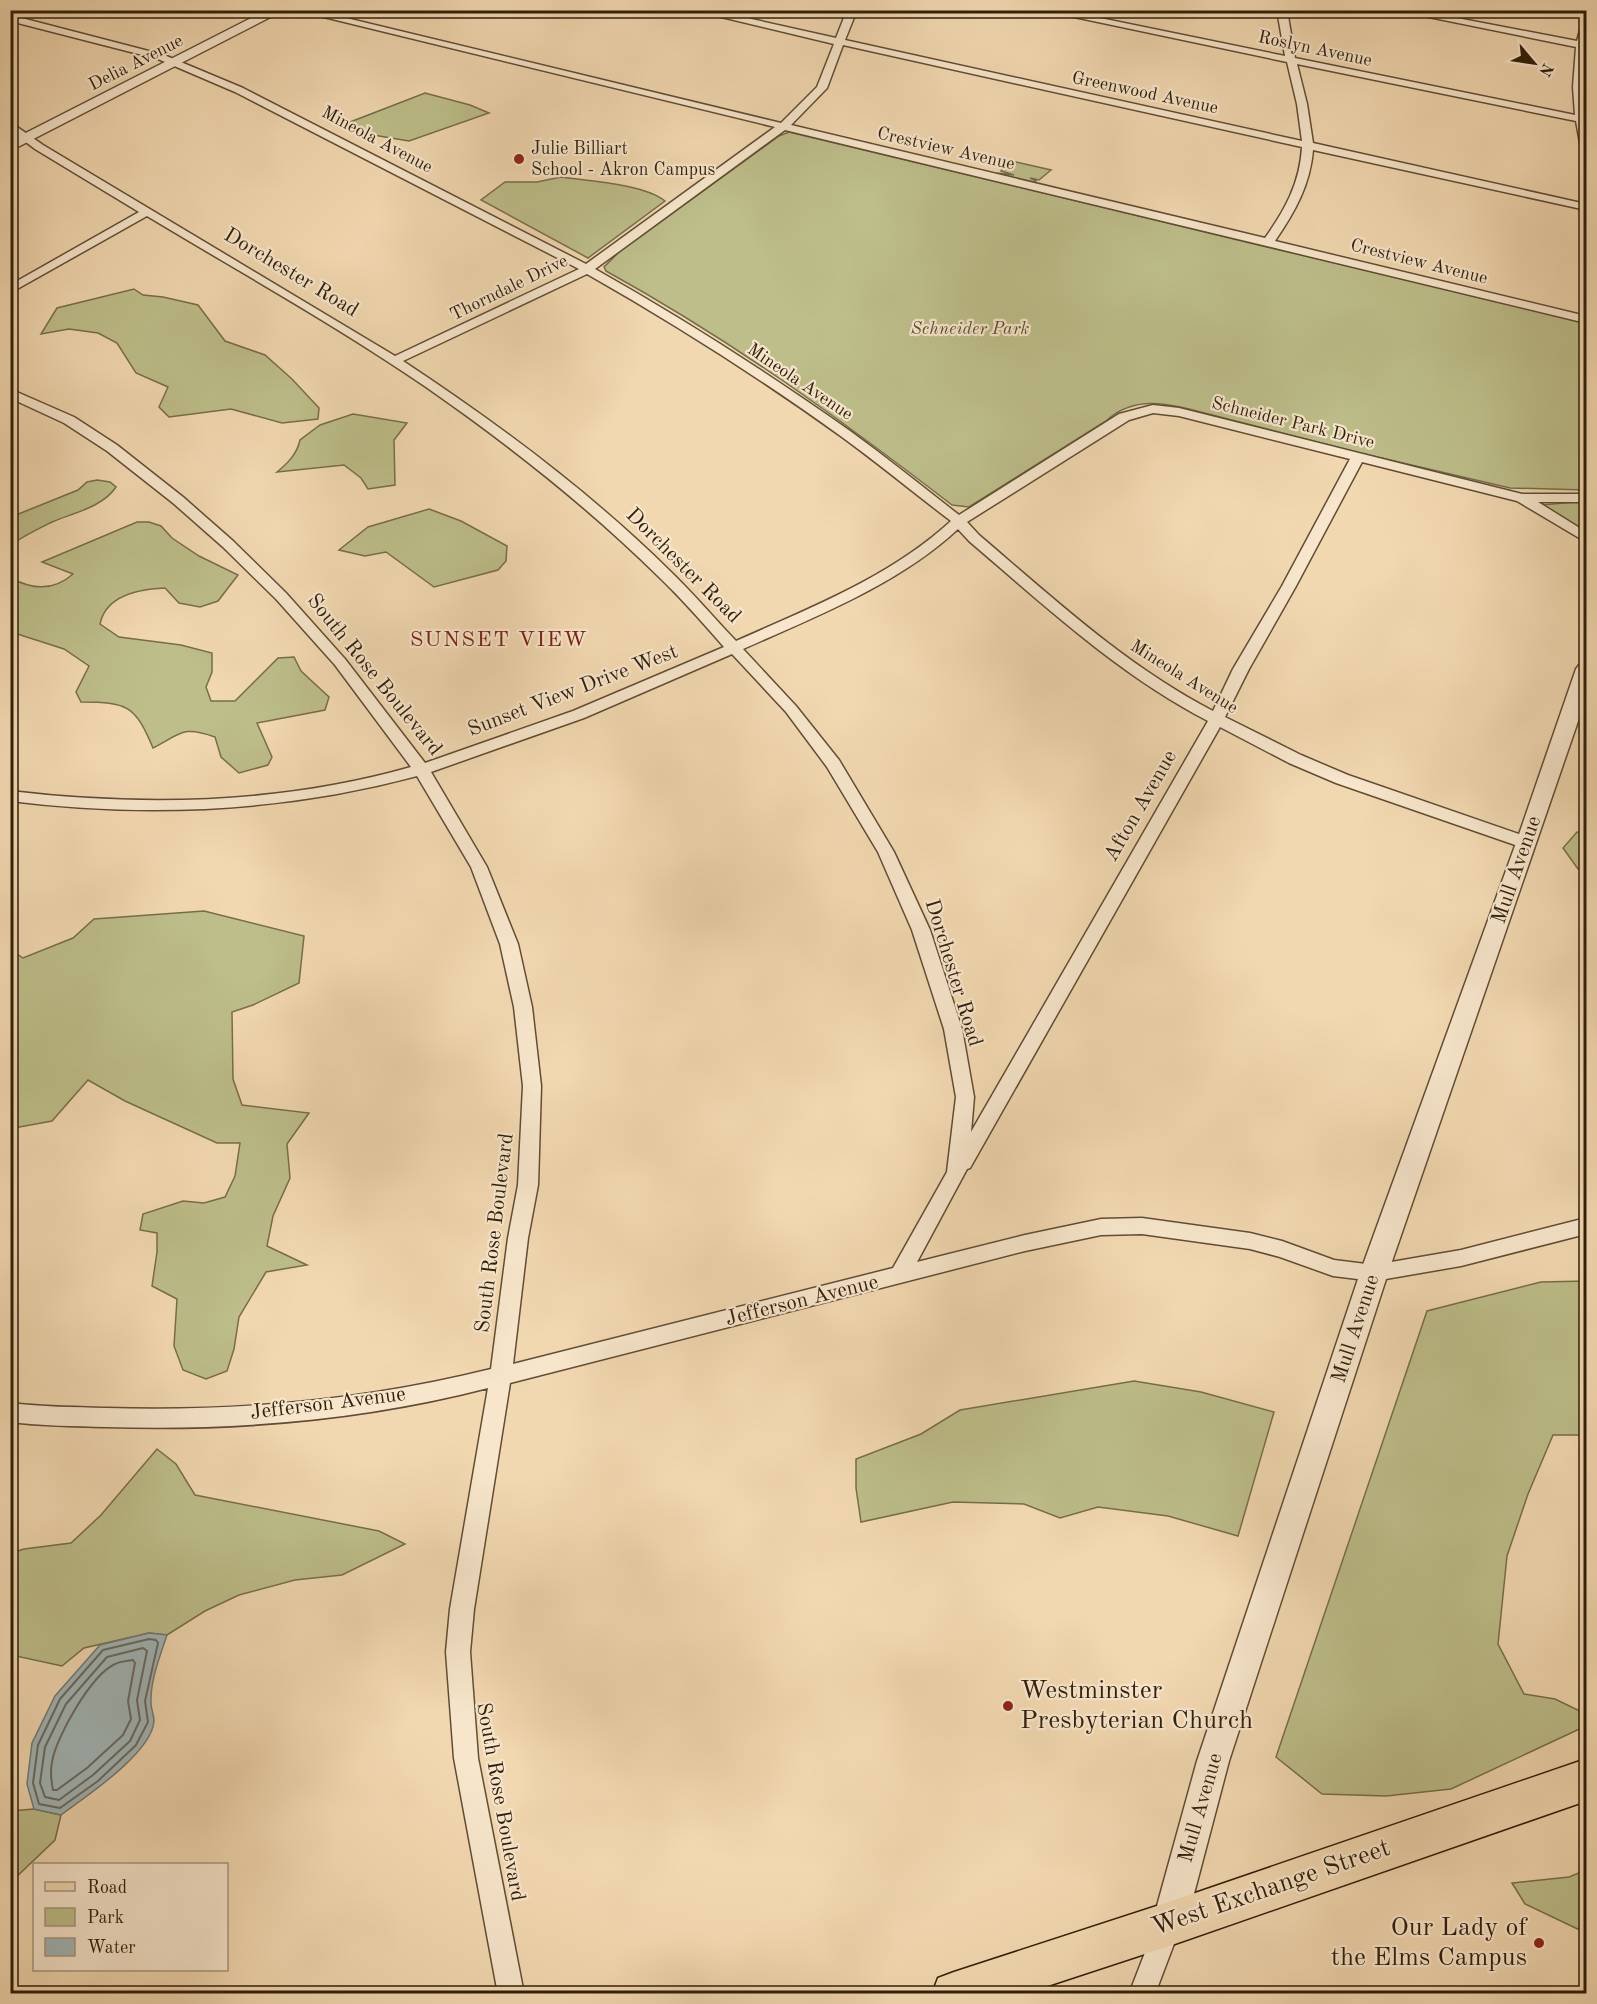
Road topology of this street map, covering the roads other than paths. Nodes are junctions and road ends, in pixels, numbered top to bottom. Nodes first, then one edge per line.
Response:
1 (278, 10) edge
2 (299, 10) edge
3 (696, 10) edge
4 (852, 10) edge
5 (1045, 10) edge
6 (1282, 10) edge
7 (1398, 10) edge
8 (10, 18) edge
9 (1587, 27) edge
10 (841, 43) junction
11 (1581, 45) junction
12 (1291, 62) junction
13 (176, 63) junction
14 (1579, 120) junction
15 (10, 125) edge
16 (783, 126) junction
17 (27, 139) junction
18 (1308, 146) junction
19 (10, 147) edge
20 (1587, 148) edge
21 (1587, 207) edge
22 (148, 211) junction
23 (1268, 242) junction
24 (586, 269) junction
25 (10, 290) edge
26 (1587, 320) edge
27 (394, 361) junction
28 (10, 393) edge
29 (1063, 456) joint
30 (1357, 458) junction
31 (1522, 498) junction
32 (1587, 498) edge
33 (959, 521) junction
34 (1587, 538) edge
35 (735, 648) junction
36 (1587, 669) edge
37 (1216, 720) junction
38 (422, 769) junction
39 (10, 796) edge
40 (1527, 843) junction
41 (957, 1172) junction
42 (1587, 1226) edge
43 (1374, 1273) junction
44 (899, 1276) junction
45 (501, 1375) junction
46 (10, 1412) edge
47 (1587, 1780) edge
48 (1169, 1924) junction
49 (511, 1994) edge
50 (954, 1994) edge
51 (1142, 1994) edge

1 - 13 street, Delia Avenue
2 - 16 street, Crestview Avenue
3 - 10 street, Greenwood Avenue
4 - 10 street, Thorndale Drive
5 - 12 street, Roslyn Avenue
6 - 12 street
7 - 11 street
8 - 13 street, Mineola Avenue
9 - 11 street
10 - 16 street, Thorndale Drive
10 - 18 street, Greenwood Avenue
11 - 14 street
12 - 14 street, Roslyn Avenue
12 - 18 street
13 - 17 street, Delia Avenue
13 - 24 street, Mineola Avenue
14 - 20 street
15 - 17 street, Dorchester Road
16 - 23 street, Crestview Avenue
16 - 24 street, Thorndale Drive
17 - 19 street, Delia Avenue
17 - 22 street, Dorchester Road
18 - 21 street, Greenwood Avenue
18 - 23 street
22 - 25 street
22 - 27 street, Dorchester Road
23 - 26 street, Crestview Avenue
24 - 27 street, Thorndale Drive
24 - 33 street, Mineola Avenue
27 - 35 street, Dorchester Road
28 - 38 street, South Rose Boulevard
29 - 30 street, Schneider Park Drive
29 - 33 street, Sunset View Drive West
30 - 31 street, Schneider Park Drive
30 - 37 street, Afton Avenue
31 - 32 street, Schneider Park Drive
31 - 34 street, Schneider Park Drive
33 - 35 street, Sunset View Drive West
33 - 37 street, Mineola Avenue
35 - 38 street, Sunset View Drive West
35 - 41 street, Dorchester Road
36 - 40 street, Mull Avenue
37 - 40 street, Mineola Avenue
37 - 41 street, Afton Avenue
38 - 39 street, Sunset View Drive West
38 - 45 street, South Rose Boulevard
40 - 43 street, Mull Avenue
41 - 44 street, Dorchester Road
42 - 43 street, Jefferson Avenue
43 - 44 street, Jefferson Avenue
43 - 48 street, Mull Avenue
44 - 45 street, Jefferson Avenue
45 - 46 street, Jefferson Avenue
45 - 49 street, South Rose Boulevard
47 - 48 main road, West Exchange Street
48 - 50 main road, West Exchange Street
48 - 51 street, Mull Avenue

